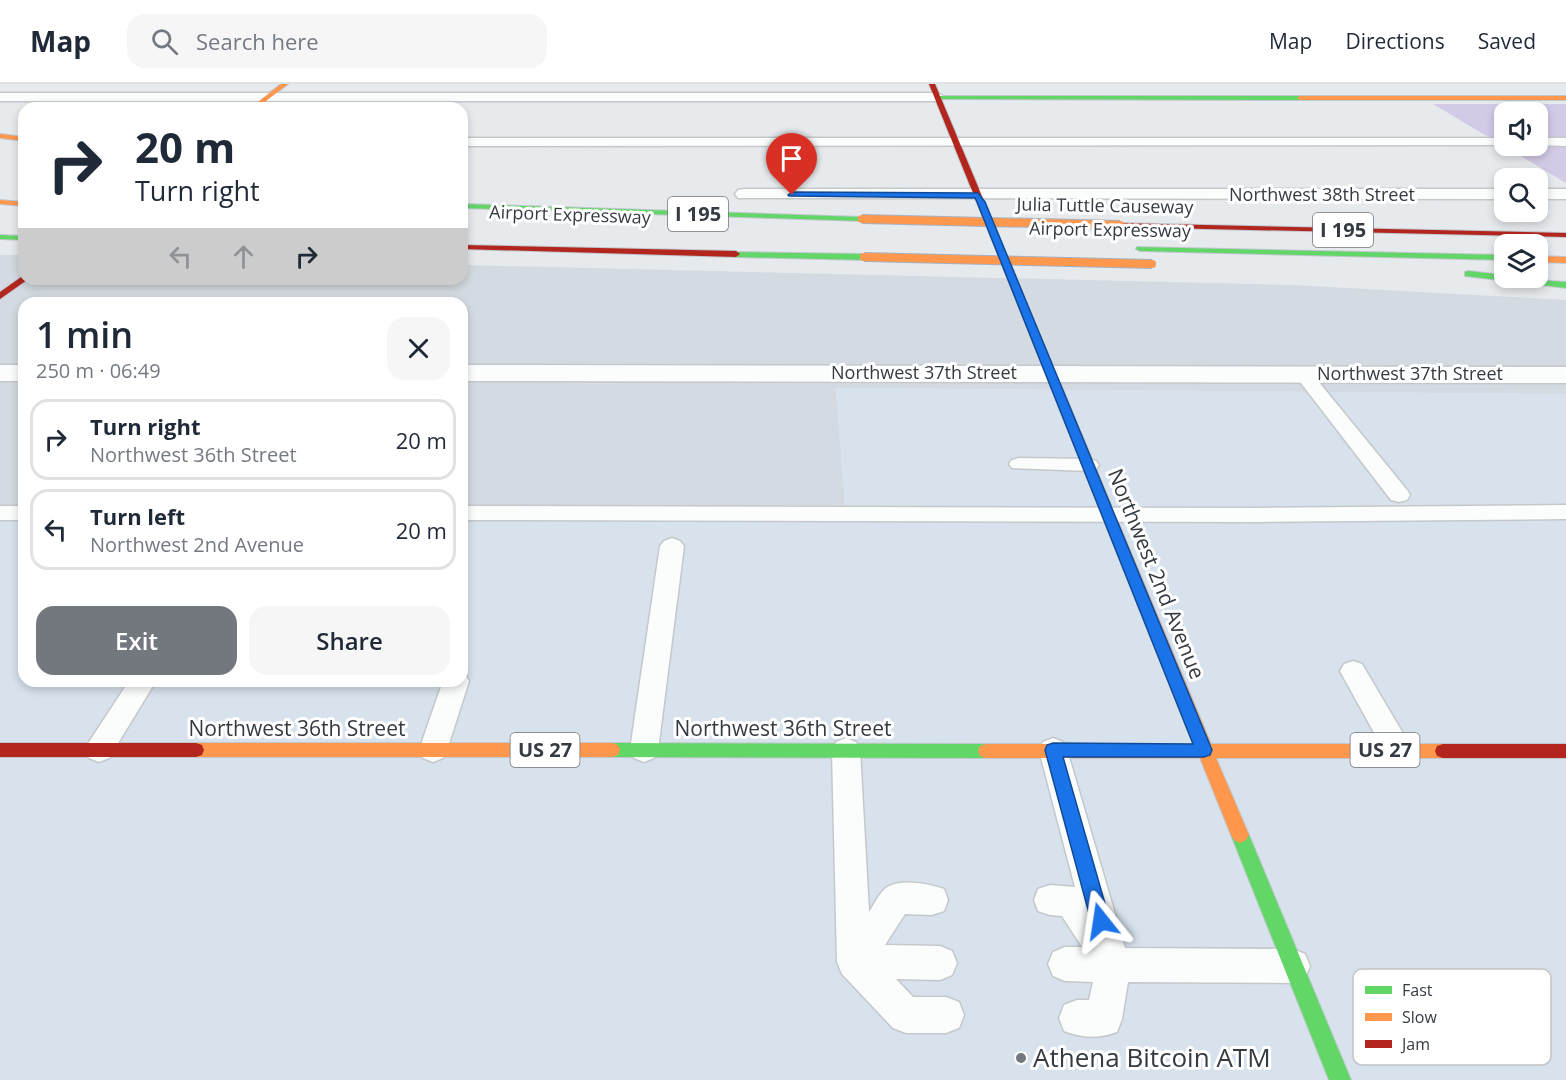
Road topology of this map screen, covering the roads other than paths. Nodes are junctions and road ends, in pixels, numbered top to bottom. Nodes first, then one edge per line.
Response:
1 (285, 84) edge
2 (935, 91) edge
3 (0, 97) edge
4 (268, 97) junction
5 (1566, 98) edge
6 (261, 102) edge
7 (0, 136) edge
8 (18, 138) edge
9 (468, 142) edge
10 (957, 142) junction
11 (1494, 142) edge
12 (1548, 142) edge
13 (1566, 142) edge
14 (744, 194) dead end
15 (1494, 194) edge
16 (1548, 194) edge
17 (1566, 194) edge
18 (978, 196) junction
19 (468, 197) edge
20 (0, 202) edge
21 (18, 204) edge
22 (468, 207) edge
23 (535, 209) junction
24 (1566, 235) edge
25 (0, 237) edge
26 (18, 238) edge
27 (977, 245) dead end
28 (1012, 246) dead end
29 (468, 247) edge
30 (1134, 249) dead end
31 (1494, 258) edge
32 (1548, 259) edge
33 (1566, 260) edge
34 (1400, 267) junction
35 (1494, 269) edge
36 (1424, 270) dead end
37 (1548, 270) edge
38 (1566, 270) edge
39 (1458, 273) dead end
40 (18, 282) edge
41 (1566, 285) edge
42 (0, 296) edge
43 (0, 373) edge
44 (18, 373) edge
45 (468, 373) edge
46 (1051, 373) junction
47 (1303, 374) junction
48 (1566, 375) edge
49 (1019, 464) dead end
50 (1089, 465) junction
51 (1399, 495) dead end
52 (1566, 512) edge
53 (0, 513) edge
54 (18, 513) edge
55 (468, 513) edge
56 (1109, 514) junction
57 (672, 546) dead end
58 (1353, 671) dead end
59 (139, 687) edge
60 (454, 687) edge
61 (0, 750) edge
62 (99, 750) junction
63 (433, 750) junction
64 (644, 750) junction
65 (846, 750) junction
66 (1053, 750) junction
67 (1204, 750) junction
68 (1398, 750) junction
69 (1566, 751) edge
70 (932, 900) dead end
71 (1050, 900) dead end
72 (854, 962) junction
73 (940, 963) dead end
74 (1065, 964) dead end
75 (1113, 965) junction
76 (1293, 966) junction
77 (945, 1016) dead end
78 (1077, 1018) dead end
79 (1340, 1080) edge

1 - 4 main road
2 - 4 street
2 - 5 main road
2 - 10 main road, Northwest 2nd Avenue
3 - 4 street
4 - 6 main road
7 - 8 main road
9 - 10 lane
10 - 11 lane
10 - 18 main road, Northwest 2nd Avenue
12 - 13 lane
14 - 18 street, Northwest 38th Street
15 - 18 street, Northwest 38th Street
16 - 17 street
18 - 46 main road, Northwest 2nd Avenue
19 - 23 main road
20 - 21 main road
22 - 23 main road, Airport Expressway
23 - 24 main road, Julia Tuttle Causeway / I 195, bridge
25 - 26 main road
27 - 28 main road, Airport Expressway
29 - 34 main road, bridge
30 - 31 main road, Airport Expressway
32 - 33 main road
34 - 35 main road
34 - 36 main road
37 - 38 main road
39 - 41 main road
40 - 42 main road
43 - 44 street
45 - 46 street, Northwest 37th Street
46 - 47 street, Northwest 37th Street
46 - 50 main road, Northwest 2nd Avenue
47 - 48 street, Northwest 37th Street
47 - 51 lane
49 - 50 lane
50 - 56 main road, Northwest 2nd Avenue
52 - 56 lane
53 - 54 lane
55 - 56 lane
56 - 67 main road, Northwest 2nd Avenue
57 - 64 lane
58 - 68 lane
59 - 62 lane
60 - 63 lane
61 - 62 main road, Northwest 36th Street / US 27
62 - 63 main road, Northwest 36th Street / US 27
63 - 64 main road, Northwest 36th Street / US 27
64 - 65 main road, Northwest 36th Street / US 27
65 - 66 main road, Northwest 36th Street / US 27
65 - 72 lane
66 - 67 main road, Northwest 36th Street / US 27
66 - 75 lane
67 - 68 main road, Northwest 36th Street / US 27
67 - 76 main road, Northwest 2nd Avenue
68 - 69 main road, Northwest 36th Street / US 27
70 - 72 lane
71 - 75 lane
72 - 73 lane
72 - 77 lane
74 - 75 lane
75 - 76 lane
75 - 78 lane
76 - 79 main road, Northwest 2nd Avenue

